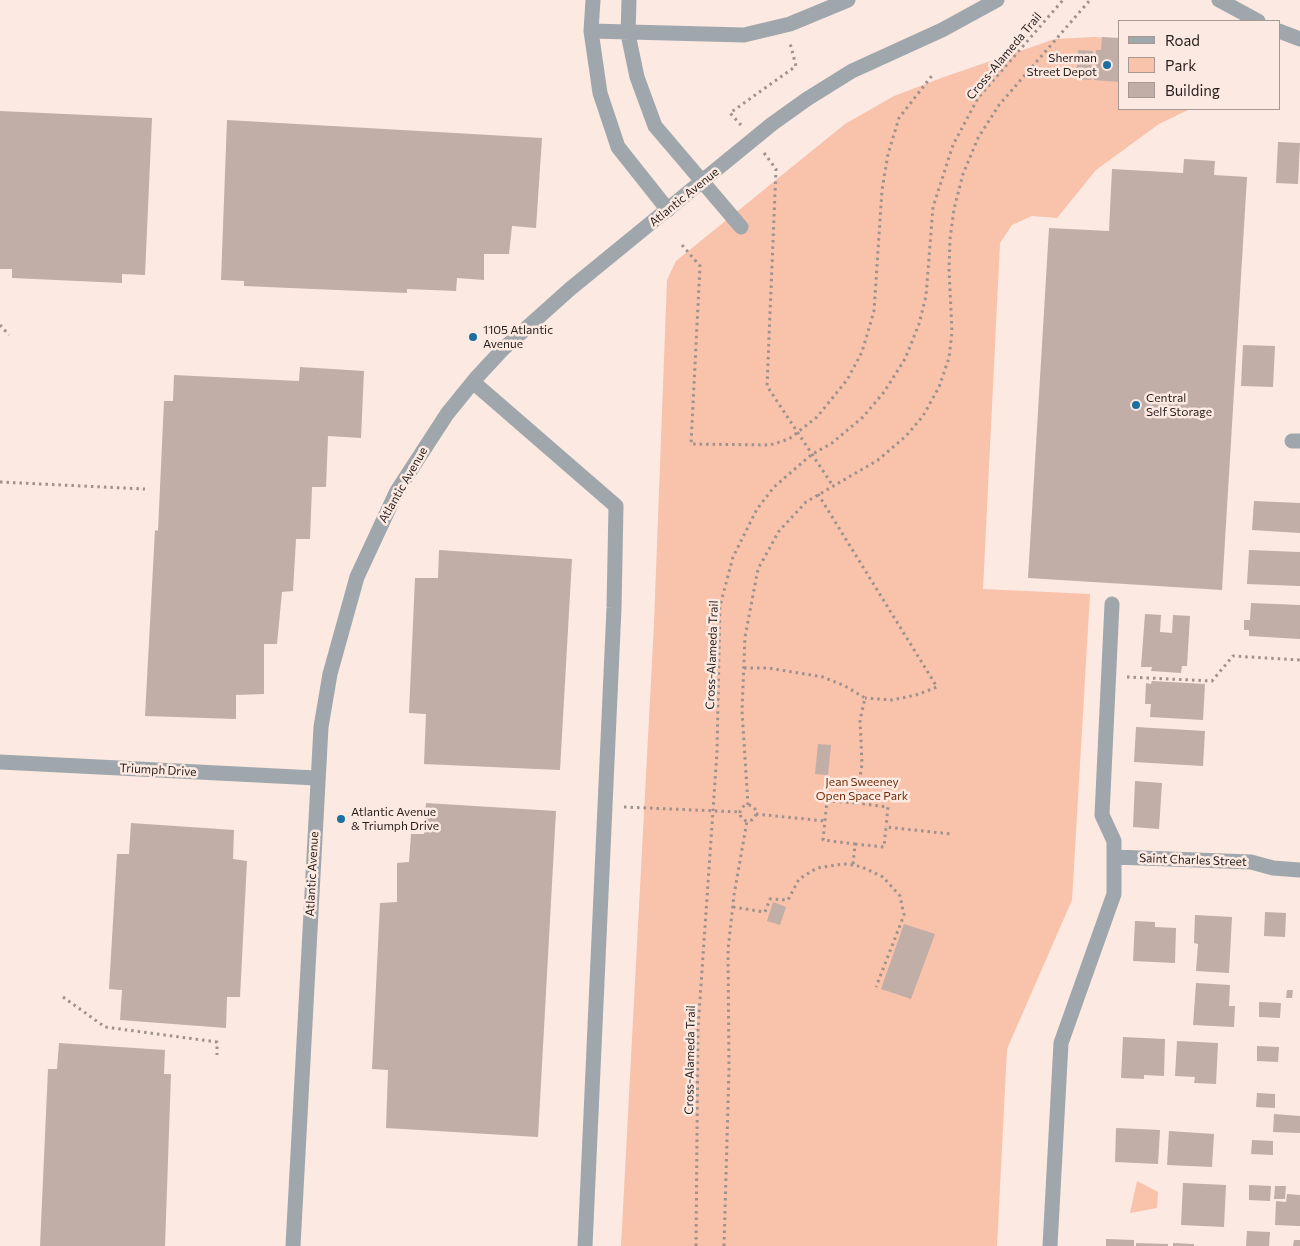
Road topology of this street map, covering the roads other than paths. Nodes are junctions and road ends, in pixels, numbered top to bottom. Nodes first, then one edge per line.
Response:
1 (593, 0) edge
2 (629, 0) edge
3 (848, 0) edge
4 (997, 0) edge
5 (1219, 0) edge
6 (1256, 20) edge
7 (592, 31) junction
8 (1280, 31) edge
9 (628, 34) junction
10 (1300, 39) edge
11 (703, 182) junction
12 (668, 210) junction
13 (741, 227) dead end
14 (473, 382) junction
15 (1112, 604) dead end
16 (0, 762) edge
17 (316, 778) junction
18 (1114, 856) junction
19 (1300, 870) edge
20 (293, 1246) edge
21 (584, 1246) edge
22 (1050, 1246) edge

1 - 7 street
2 - 9 street
3 - 9 street
4 - 11 street, Atlantic Avenue
5 - 6 street
7 - 9 street
7 - 12 street
8 - 10 street
9 - 11 street
11 - 12 street, Atlantic Avenue
11 - 13 street
12 - 14 street, Atlantic Avenue
14 - 17 street, Atlantic Avenue
14 - 21 street
15 - 18 street
16 - 17 street, Triumph Drive
17 - 20 street, Atlantic Avenue
18 - 19 street, Saint Charles Street
18 - 22 street

